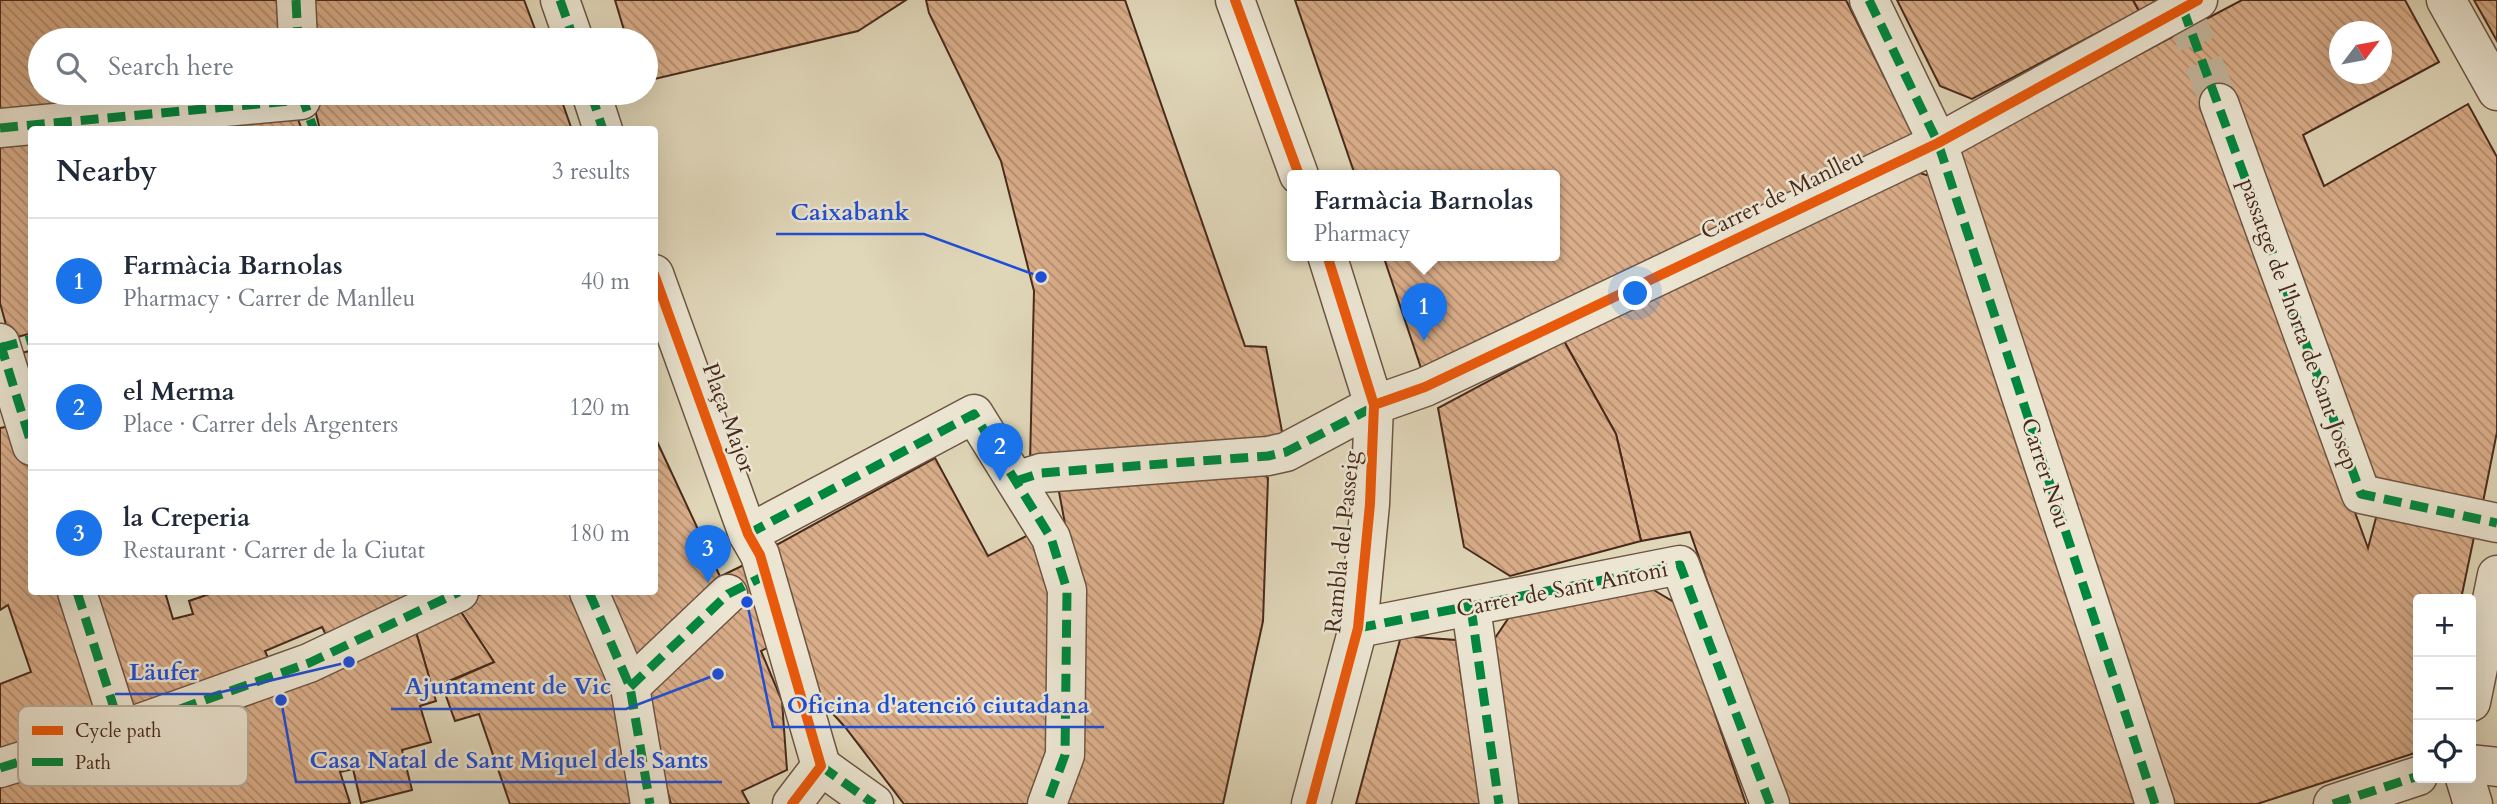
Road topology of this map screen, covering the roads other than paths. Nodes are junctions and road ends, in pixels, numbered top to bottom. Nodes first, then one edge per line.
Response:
1 (296, 0) edge
2 (560, 0) edge
3 (1236, 0) edge
4 (1869, 0) edge
5 (2198, 0) edge
6 (2446, 0) edge
7 (297, 28) edge
8 (570, 28) edge
9 (2497, 91) edge
10 (2219, 103) tunnel mouth
11 (595, 105) edge
12 (305, 107) edge
13 (28, 126) edge
14 (29, 126) edge
15 (602, 126) edge
16 (0, 128) edge
17 (1938, 143) junction
18 (1297, 170) edge
19 (1329, 261) edge
20 (658, 285) edge
21 (8, 344) edge
22 (1374, 405) junction
23 (28, 429) edge
24 (1012, 473) junction
25 (2497, 523) edge
26 (748, 534) junction
27 (2497, 575) edge
28 (728, 594) dead end
29 (78, 595) edge
30 (453, 595) edge
31 (590, 595) edge
32 (1471, 608) junction
33 (1358, 628) junction
34 (2476, 678) edge
35 (630, 687) junction
36 (113, 706) edge
37 (188, 706) edge
38 (18, 762) edge
39 (2476, 765) edge
40 (821, 766) junction
41 (2497, 767) edge
42 (0, 768) edge
43 (2413, 778) edge
44 (2467, 783) edge
45 (650, 804) edge
46 (792, 804) edge
47 (874, 804) edge
48 (1047, 804) edge
49 (1311, 804) edge
50 (1499, 804) edge
51 (1770, 804) edge
52 (2155, 804) edge
53 (2333, 804) edge
54 (2473, 804) edge

1 - 7 street
2 - 8 street
3 - 18 street
4 - 17 street, Carrer Nou
5 - 17 street, Carrer de Manlleu
6 - 9 street
10 - 25 street, passatge de l'horta de Sant Josep
11 - 15 street
12 - 14 street
13 - 16 street
17 - 22 street, Carrer de Manlleu
17 - 52 street, Carrer Nou
19 - 22 street, Rambla del Passeig
20 - 26 street, Plaça Major
21 - 23 street
22 - 24 street, Carrer de Manlleu
22 - 33 street, Rambla del Passeig
24 - 26 street
24 - 48 street
26 - 40 street, Plaça Major
27 - 34 street
28 - 35 street
29 - 36 street
30 - 37 street
31 - 35 street
32 - 33 street, Carrer de Sant Antoni
32 - 50 street
32 - 51 street, Carrer de Sant Antoni
33 - 49 street, Rambla del Passeig
35 - 45 street
38 - 42 street
39 - 41 street
40 - 46 street
40 - 47 street
43 - 53 street
44 - 54 street

